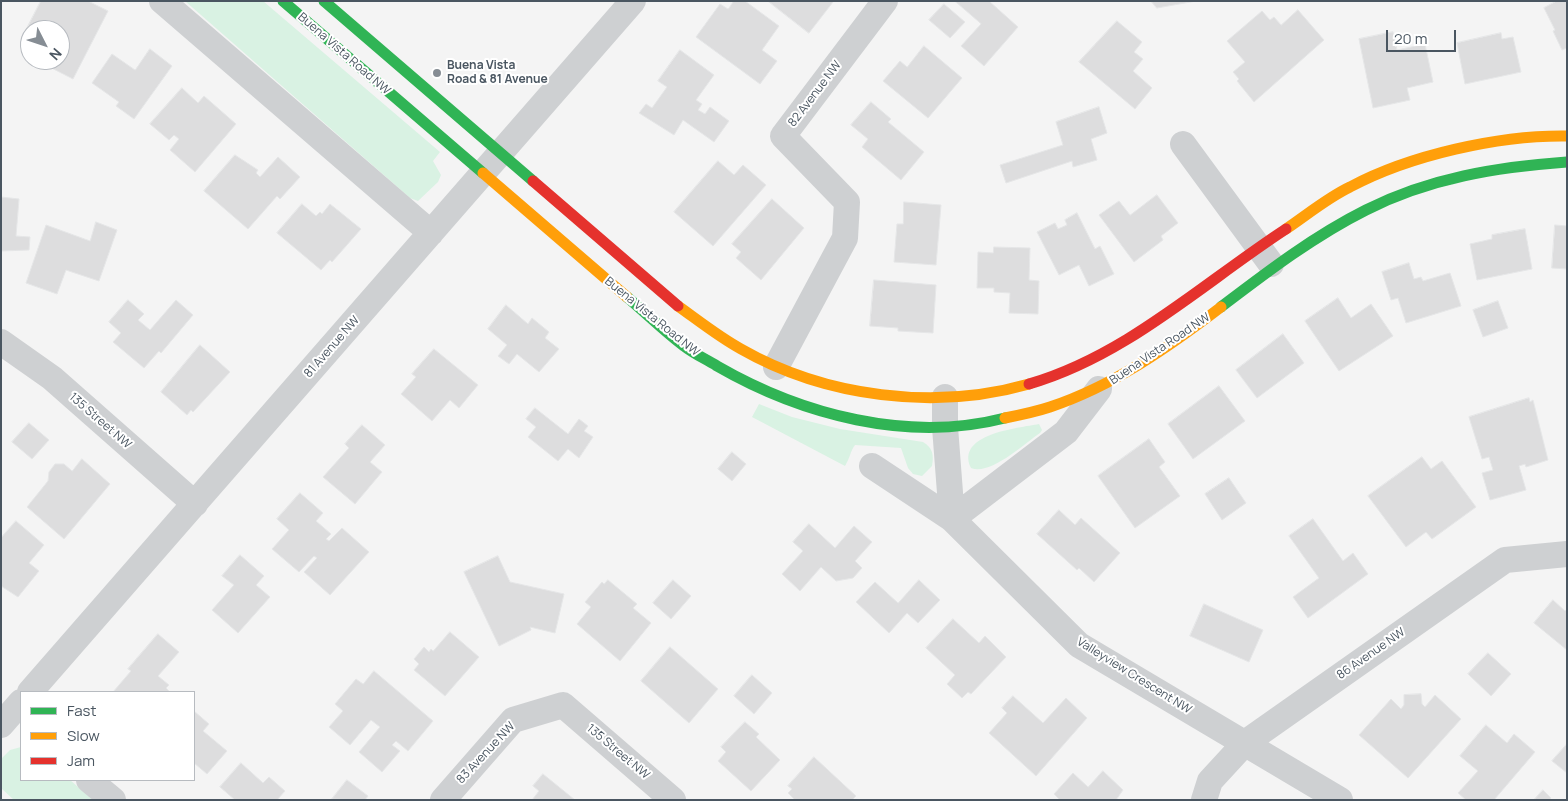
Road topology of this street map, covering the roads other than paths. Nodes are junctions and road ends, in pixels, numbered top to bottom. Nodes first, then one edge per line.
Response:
1 (162, 1) edge
2 (283, 1) edge
3 (324, 1) edge
4 (633, 1) edge
5 (885, 1) edge
6 (1567, 136) edge
7 (1182, 144) dead end
8 (501, 152) junction
9 (1567, 162) edge
10 (483, 173) junction
11 (431, 233) junction
12 (1258, 246) junction
13 (1275, 268) junction
14 (1, 342) edge
15 (776, 367) junction
16 (1099, 389) junction
17 (945, 397) junction
18 (945, 427) junction
19 (872, 466) dead end
20 (195, 504) junction
21 (952, 519) junction
22 (1567, 554) edge
23 (31, 691) edge
24 (562, 705) joint
25 (1245, 743) junction
26 (90, 781) edge
27 (113, 800) edge
28 (443, 800) edge
29 (674, 800) edge
30 (1204, 800) edge
31 (1340, 800) edge

1 - 11 street
2 - 10 street, Buena Vista Road NW
3 - 8 street, Buena Vista Road NW
4 - 8 street, 81 Avenue NW
5 - 15 street, 82 Avenue NW
6 - 12 street, Buena Vista Road NW
7 - 12 street
8 - 10 street, 81 Avenue NW
8 - 15 street, Buena Vista Road NW
9 - 13 street, Buena Vista Road NW
10 - 11 street, 81 Avenue NW
10 - 18 street, Buena Vista Road NW
11 - 20 street, 81 Avenue NW
12 - 13 street
12 - 17 street, Buena Vista Road NW
13 - 16 street, Buena Vista Road NW
14 - 20 street, 135 Street NW
15 - 17 street, Buena Vista Road NW
16 - 18 street, Buena Vista Road NW
16 - 21 street
17 - 18 street
18 - 21 street
19 - 21 street, Valleyview Crescent NW
20 - 23 street, 81 Avenue NW
21 - 25 street, Valleyview Crescent NW
22 - 25 street, 86 Avenue NW
24 - 28 street, 83 Avenue NW
24 - 29 street, 135 Street NW
25 - 30 street, 86 Avenue NW
25 - 31 street, Valleyview Crescent NW
26 - 27 street

